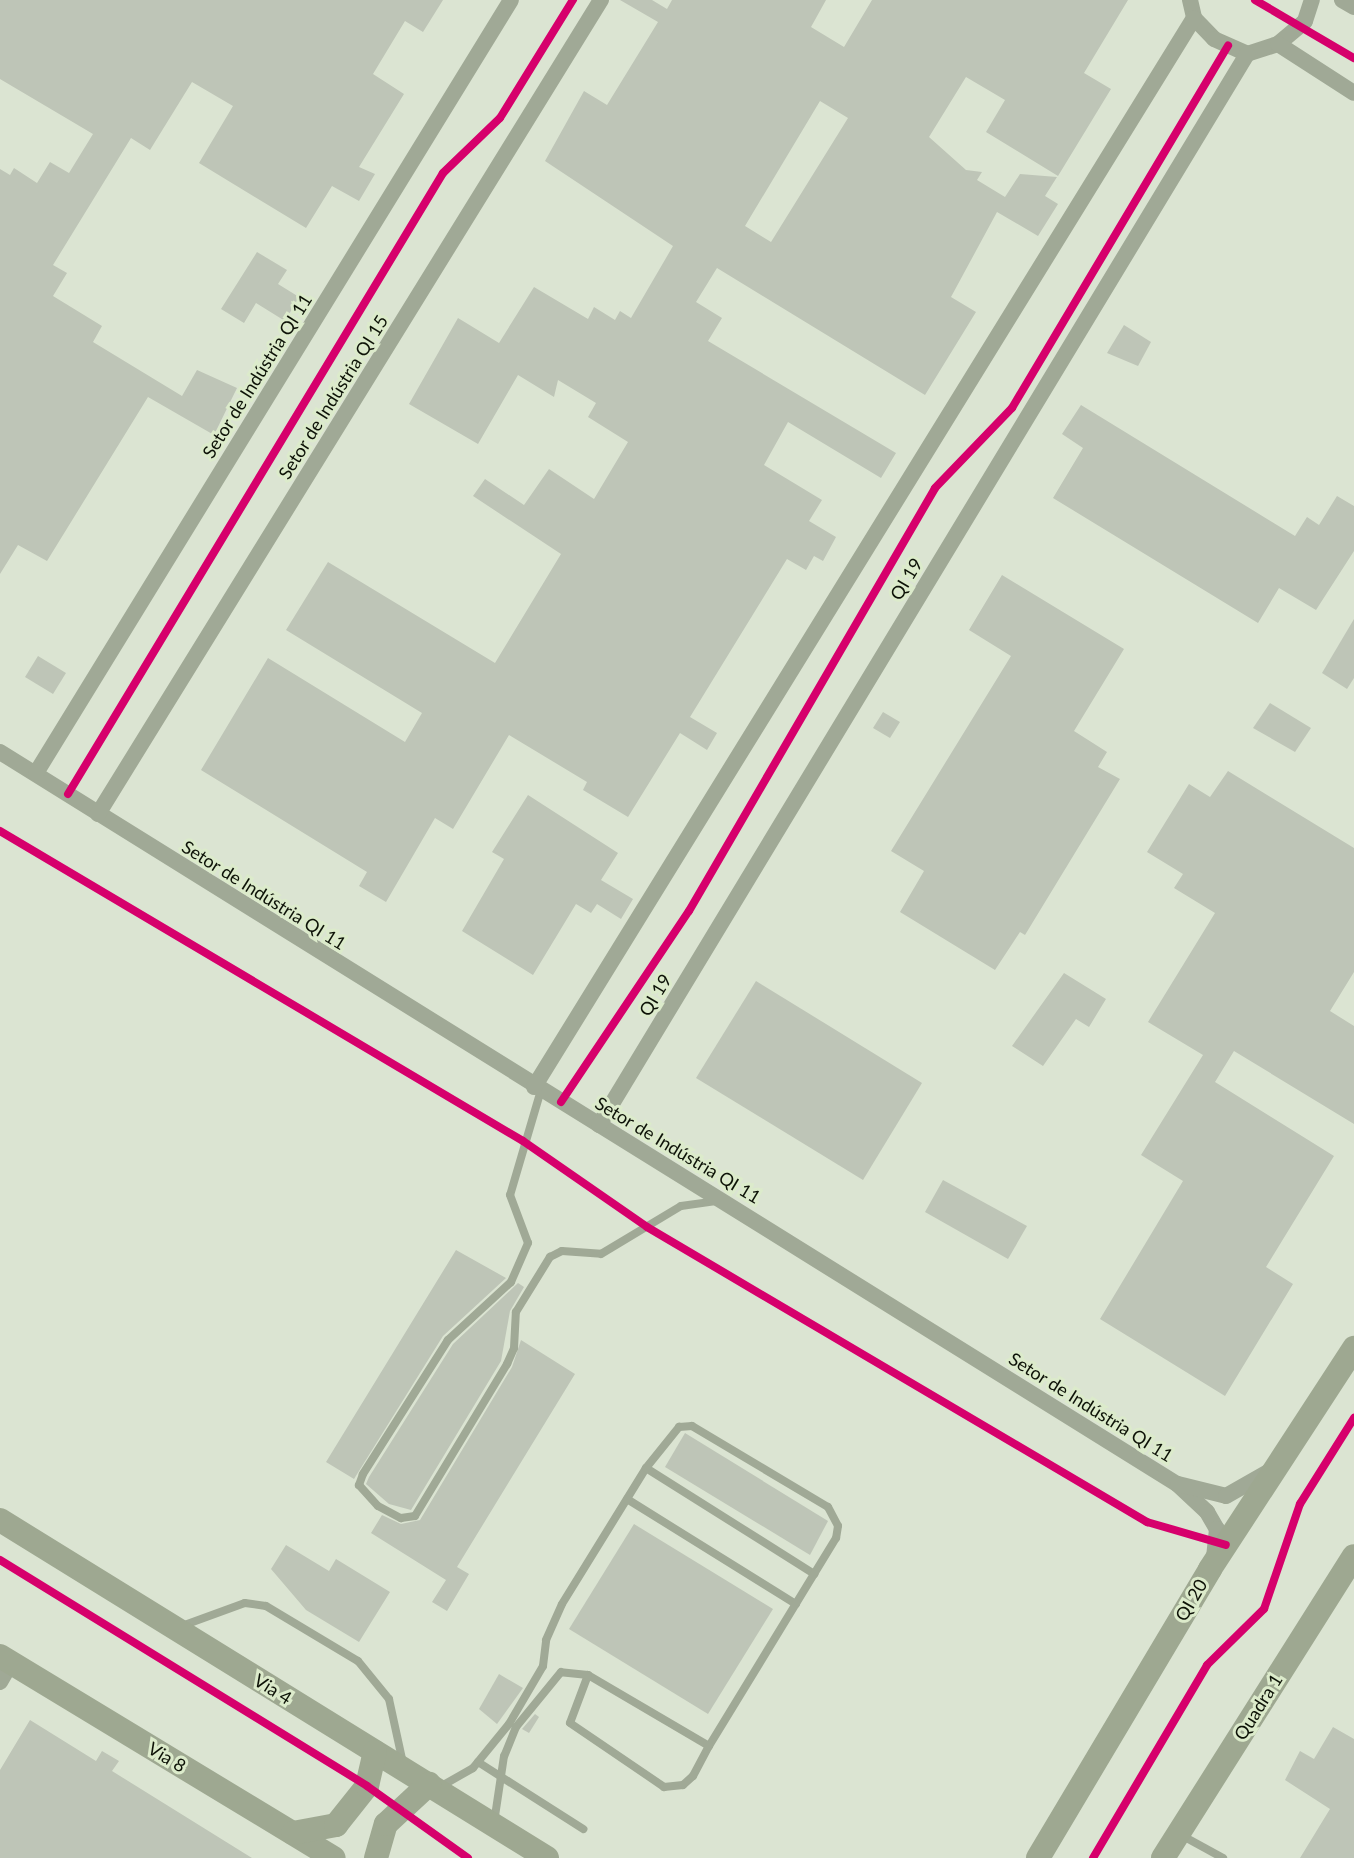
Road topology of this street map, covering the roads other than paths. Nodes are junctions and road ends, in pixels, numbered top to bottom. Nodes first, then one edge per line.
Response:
1 (511, 0) edge
2 (601, 0) edge
3 (1190, 0) edge
4 (1312, 0) edge
5 (1342, 0) edge
6 (1354, 7) edge
7 (1194, 18) junction
8 (1278, 44) junction
9 (1247, 54) junction
10 (1354, 93) edge
11 (0, 752) edge
12 (36, 773) junction
13 (99, 814) junction
14 (538, 1088) junction
15 (599, 1125) junction
16 (725, 1200) junction
17 (1354, 1348) edge
18 (1276, 1467) junction
19 (646, 1468) junction
20 (1177, 1484) junction
21 (627, 1500) junction
22 (0, 1521) edge
23 (1354, 1556) edge
24 (1210, 1569) junction
25 (814, 1574) junction
26 (796, 1604) junction
27 (175, 1628) junction
28 (4, 1667) edge
29 (588, 1675) junction
30 (709, 1746) junction
31 (375, 1752) junction
32 (478, 1762) junction
33 (405, 1769) junction
34 (500, 1777) junction
35 (432, 1787) junction
36 (493, 1826) junction
37 (583, 1829) dead end
38 (293, 1833) junction
39 (1178, 1834) junction
40 (334, 1858) edge
41 (376, 1858) edge
42 (547, 1858) edge
43 (1038, 1858) edge
44 (1163, 1858) edge
45 (1223, 1858) edge

1 - 12 street, Setor de Indústria QI 11
2 - 13 street, Setor de Indústria QI 15
3 - 7 street
4 - 8 street
5 - 6 street
7 - 9 street
7 - 14 street
8 - 9 street
8 - 10 street
9 - 15 street, QI 19
11 - 12 street, Setor de Indústria QI 11
12 - 13 street, Setor de Indústria QI 11
13 - 14 street, Setor de Indústria QI 11
14 - 15 street, Setor de Indústria QI 11
14 - 16 lane
15 - 16 street, Setor de Indústria QI 11
16 - 20 street, Setor de Indústria QI 11
17 - 18 main road, QI 20
18 - 20 street
18 - 24 main road, QI 20
19 - 21 lane
19 - 25 lane
19 - 25 lane
20 - 24 street
21 - 26 lane
21 - 32 lane
22 - 27 main road, Via 4
23 - 39 main road, Quadra 1
24 - 43 main road, QI 20
25 - 26 lane
26 - 30 lane
27 - 31 main road, Via 4
27 - 33 lane
28 - 38 main road, Via 8
29 - 30 lane
29 - 30 lane
29 - 34 lane
31 - 33 main road, Via 4
31 - 38 main road
32 - 34 lane
32 - 35 lane
33 - 35 main road, Via 4
34 - 36 lane
34 - 37 lane
35 - 36 main road, Via 4
35 - 41 main road
36 - 42 main road, Via 4
38 - 40 main road, Via 8
39 - 44 main road, Quadra 1
39 - 45 lane

